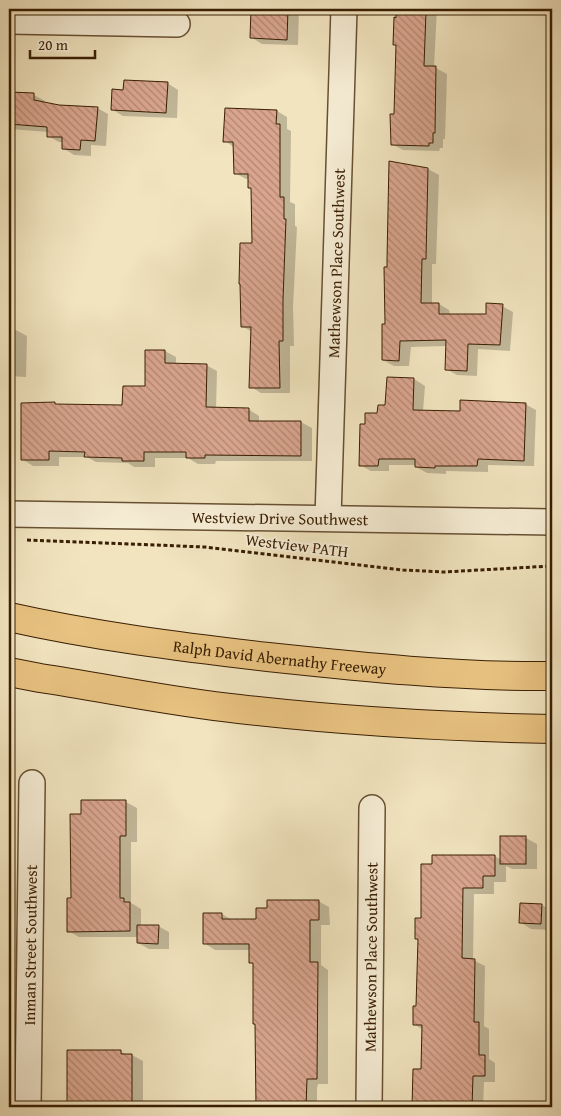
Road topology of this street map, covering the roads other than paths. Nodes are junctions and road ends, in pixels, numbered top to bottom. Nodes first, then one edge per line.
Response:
1 (344, 9) edge
2 (9, 21) edge
3 (177, 24) dead end
4 (9, 514) edge
5 (328, 518) junction
6 (552, 522) edge
7 (9, 617) edge
8 (9, 672) edge
9 (552, 676) edge
10 (552, 729) edge
11 (32, 783) dead end
12 (372, 808) dead end
13 (28, 1107) edge
14 (370, 1107) edge

1 - 5 street, Mathewson Place Southwest
2 - 3 street
4 - 5 street, Westview Drive Southwest
5 - 6 street, Westview Drive Southwest
7 - 9 highway, Ralph David Abernathy Freeway
8 - 10 highway
11 - 13 street, Inman Street Southwest
12 - 14 street, Mathewson Place Southwest

